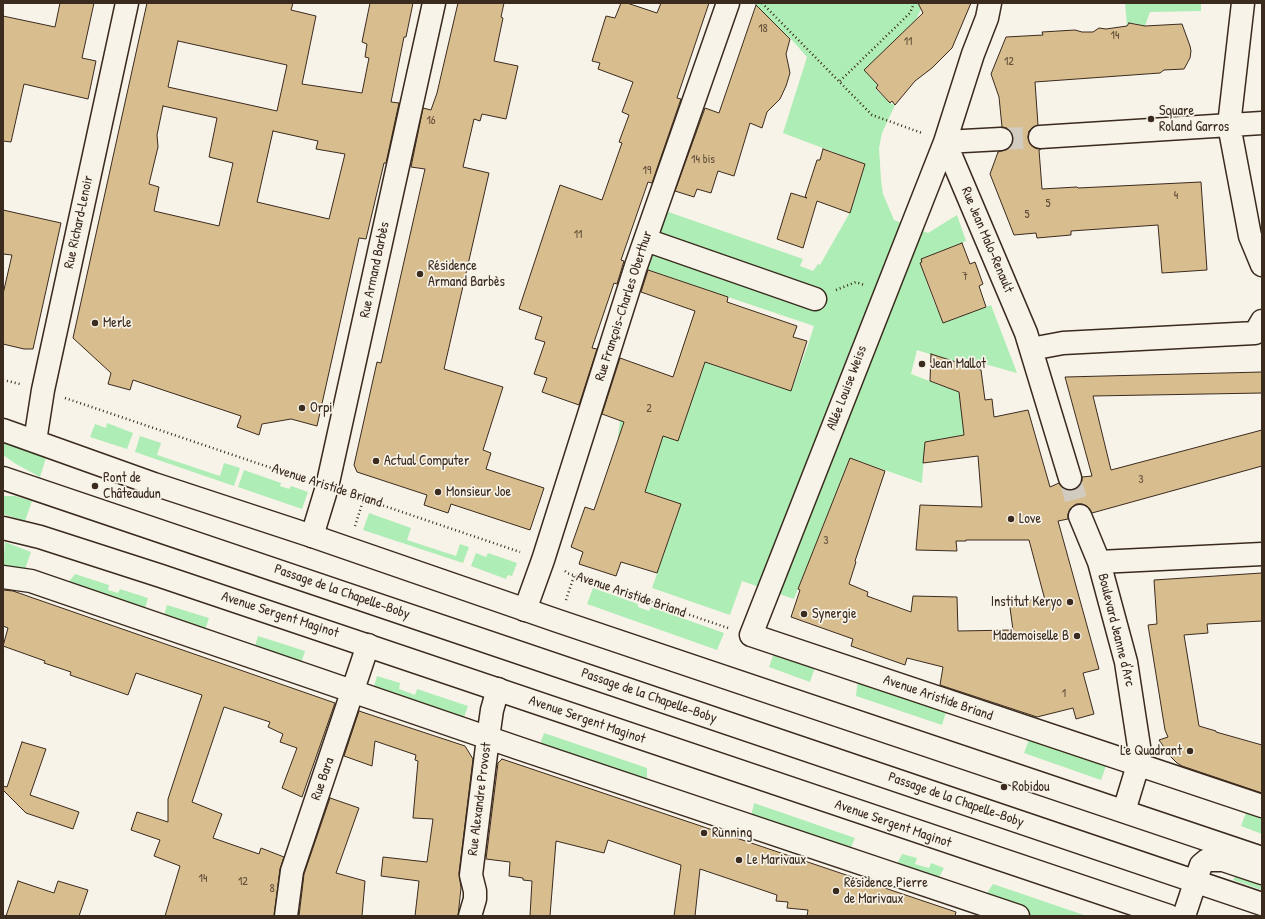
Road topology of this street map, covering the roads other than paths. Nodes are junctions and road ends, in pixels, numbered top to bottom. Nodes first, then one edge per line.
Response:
1 (127, 3) edge
2 (434, 3) edge
3 (728, 3) edge
4 (990, 3) edge
5 (1244, 3) edge
6 (1262, 123) edge
7 (1229, 125) junction
8 (1040, 137) tunnel mouth
9 (1001, 139) tunnel mouth
10 (945, 142) junction
11 (646, 240) junction
12 (1262, 265) edge
13 (815, 299) road end
14 (1258, 327) edge
15 (1031, 349) junction
16 (3, 430) edge
17 (35, 441) junction
18 (3, 464) edge
19 (3, 478) edge
20 (1070, 478) tunnel mouth
21 (3, 488) edge
22 (36, 488) junction
23 (1080, 516) tunnel mouth
24 (3, 528) edge
25 (312, 536) junction
26 (1262, 554) edge
27 (1099, 562) junction
28 (3, 577) edge
29 (525, 610) junction
30 (751, 635) joint
31 (368, 645) junction
32 (498, 689) junction
33 (352, 692) junction
34 (488, 738) junction
35 (1138, 765) junction
36 (1262, 806) edge
37 (1124, 811) junction
38 (1262, 858) edge
39 (1262, 873) edge
40 (1195, 881) junction
41 (1262, 904) edge
42 (476, 914) edge
43 (286, 916) edge
44 (1018, 916) edge
45 (1169, 916) edge
46 (1184, 916) edge

1 - 17 street, Rue Richard-Lenoir
2 - 25 street, Rue Armand Barbès
3 - 11 street, Rue François-Charles Oberthur
4 - 10 street
5 - 7 street
6 - 7 street
7 - 8 street
7 - 12 street
9 - 10 street
10 - 15 street, Rue Jean Malo-Renault
10 - 30 street, Allée Louise Weiss
11 - 13 street
11 - 29 street, Rue François-Charles Oberthur
14 - 15 street
15 - 20 street, Rue Jean Malo-Renault
16 - 17 street
17 - 25 street
18 - 22 street, Passage de la Chapelle-Boby
19 - 22 street, Passage de la Chapelle-Boby
21 - 22 street, Passage de la Chapelle-Boby
22 - 40 street, Passage de la Chapelle-Boby
23 - 27 street
24 - 31 street, Avenue Sergent Maginot
25 - 29 street
26 - 27 street, Boulevard Jeanne d'Arc
27 - 35 street, Boulevard Jeanne d'Arc
28 - 33 street
29 - 37 street
30 - 35 street, Avenue Aristide Briand
31 - 32 street, Avenue Sergent Maginot
31 - 33 street, Rue Bara
32 - 34 street, Rue Alexandre Provost
32 - 45 street, Avenue Sergent Maginot
33 - 34 street
33 - 43 street, Rue Bara
34 - 42 street, Rue Alexandre Provost
34 - 44 street
35 - 36 street, Avenue Aristide Briand
35 - 37 street, Boulevard Jeanne d'Arc
37 - 38 street
39 - 40 street
40 - 41 street, Passage de la Chapelle-Boby
40 - 46 street

